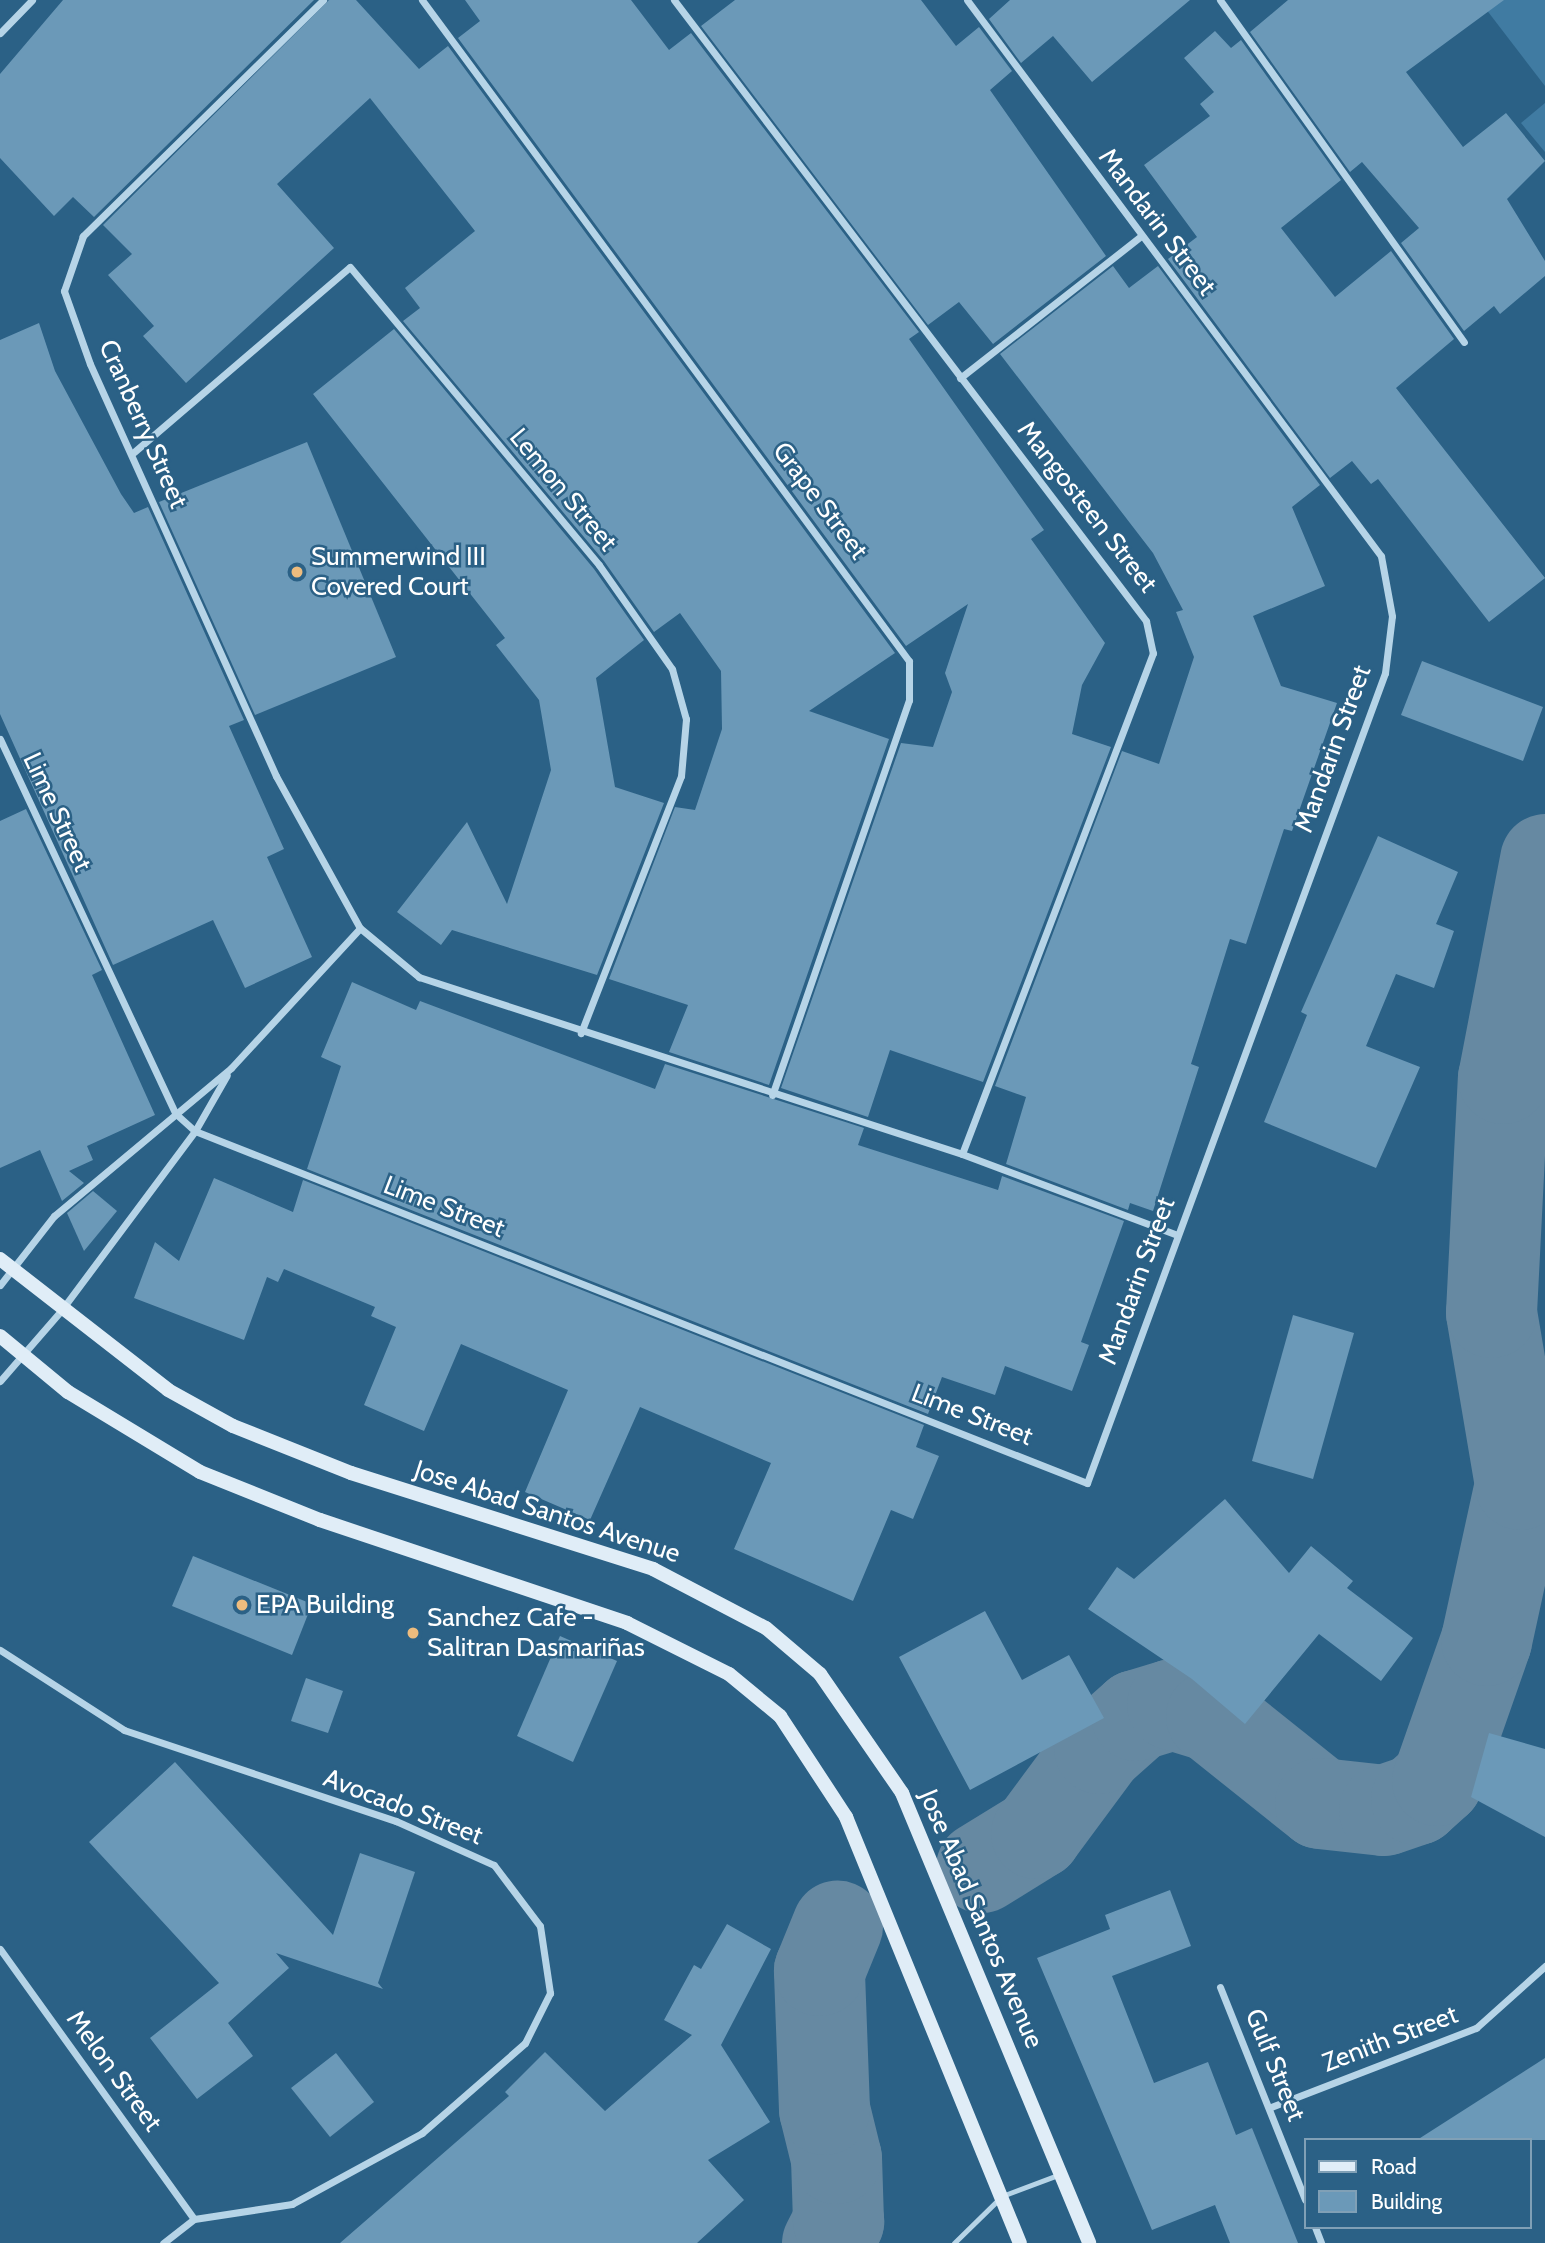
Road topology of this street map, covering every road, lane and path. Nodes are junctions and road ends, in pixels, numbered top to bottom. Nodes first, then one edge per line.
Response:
1 (32, 0) edge
2 (323, 0) edge
3 (422, 0) edge
4 (674, 0) edge
5 (967, 0) edge
6 (1220, 0) edge
7 (0, 33) edge
8 (1141, 236) junction
9 (1464, 341) dead end
10 (960, 378) junction
11 (134, 452) junction
12 (0, 739) edge
13 (360, 928) junction
14 (581, 1033) junction
15 (231, 1068) junction
16 (772, 1095) junction
17 (176, 1114) junction
18 (195, 1131) junction
19 (962, 1154) junction
20 (1175, 1234) junction
21 (0, 1259) edge
22 (12, 1271) junction
23 (0, 1285) edge
24 (60, 1312) junction
25 (0, 1336) edge
26 (23, 1356) junction
27 (0, 1381) edge
28 (1087, 1483) joint
29 (0, 1650) edge
30 (0, 1949) edge
31 (1545, 1966) edge
32 (1220, 1987) dead end
33 (1271, 2107) junction
34 (1061, 2173) junction
35 (1002, 2196) junction
36 (1304, 2197) edge
37 (194, 2218) junction
38 (163, 2243) edge
39 (954, 2243) edge
40 (1020, 2243) edge
41 (1089, 2243) edge

1 - 7 street
2 - 11 street, Cranberry Street
3 - 16 street, Grape Street
4 - 10 street, Mangosteen Street
5 - 8 street, Mandarin Street
6 - 9 street
8 - 10 street
8 - 20 street, Mandarin Street
10 - 19 street, Mangosteen Street
11 - 13 street, Cranberry Street
11 - 14 street, Lemon Street
12 - 17 street, Lime Street
13 - 14 street
13 - 15 street
14 - 16 street
15 - 17 street
15 - 18 street
16 - 19 street
17 - 18 street, Lime Street
17 - 22 street
18 - 24 street
18 - 28 street, Lime Street
19 - 20 street
20 - 28 street, Mandarin Street
21 - 22 main road, Jose Abad Santos Avenue
22 - 23 street
22 - 24 main road, Jose Abad Santos Avenue
24 - 26 street
24 - 34 main road, Jose Abad Santos Avenue
25 - 26 main road
26 - 27 street
26 - 35 main road
29 - 37 street, Avocado Street
30 - 37 street, Melon Street
31 - 33 street, Zenith Street
32 - 33 street, Gulf Street
33 - 36 street, Gulf Street
34 - 35 lane
34 - 41 main road, Jose Abad Santos Avenue
35 - 39 lane
35 - 40 main road
37 - 38 street

